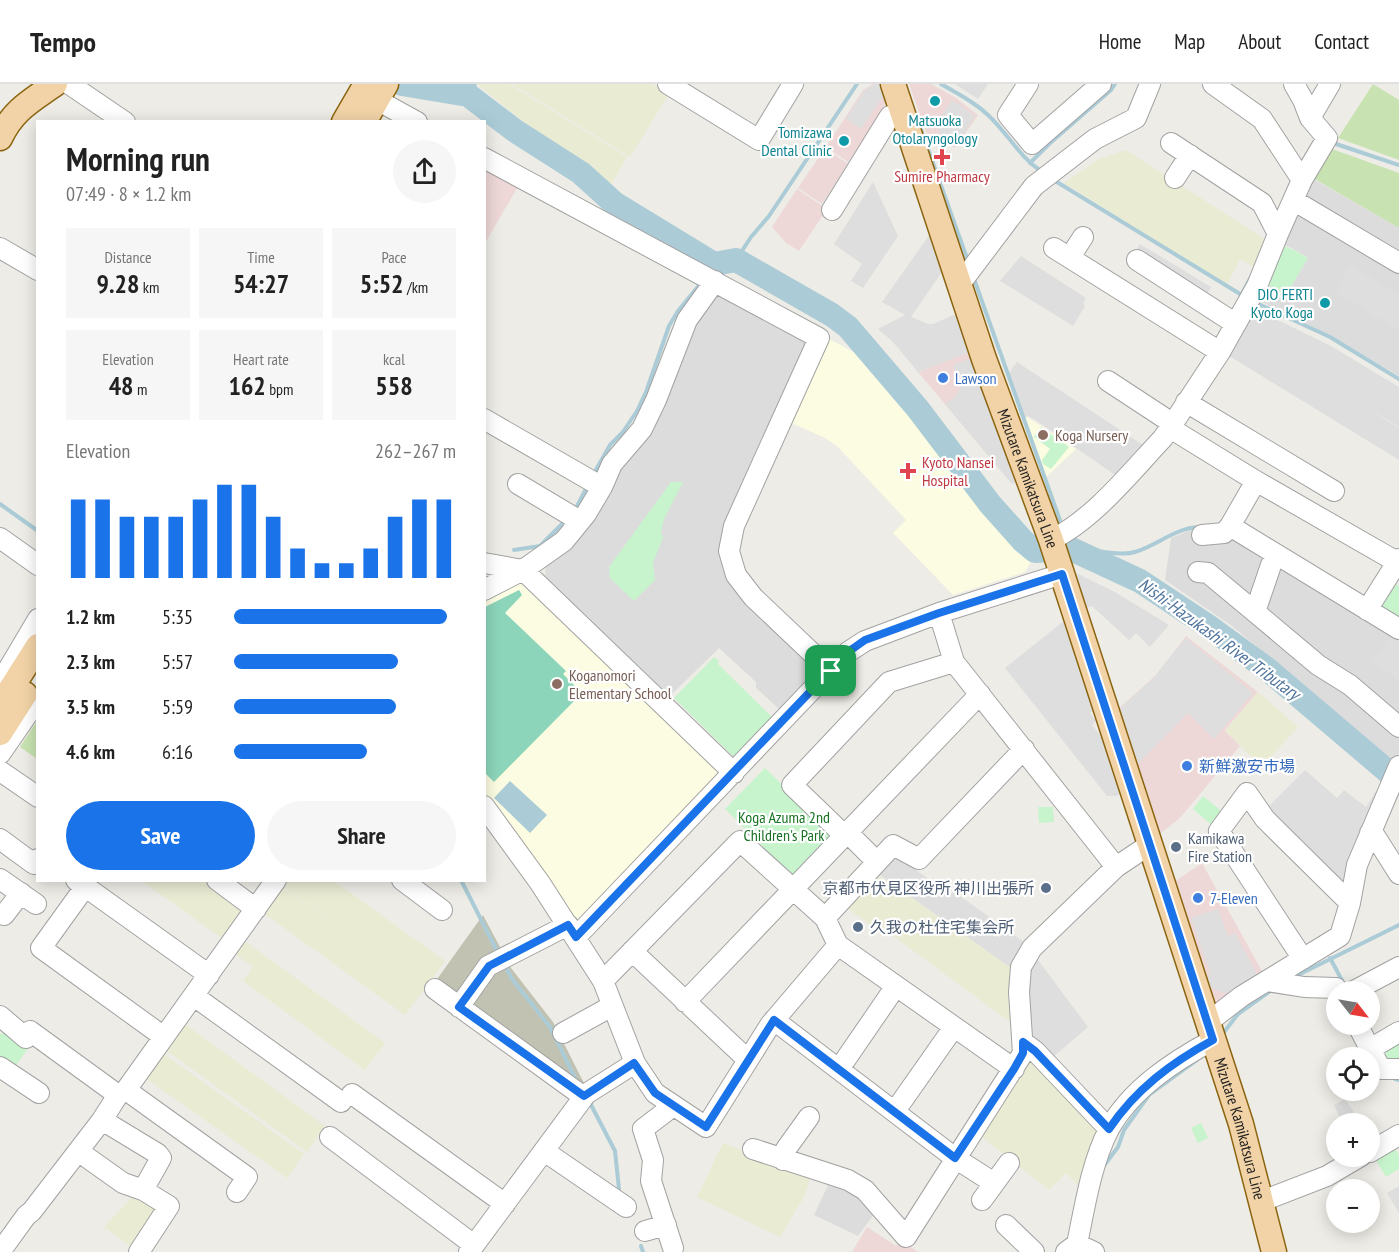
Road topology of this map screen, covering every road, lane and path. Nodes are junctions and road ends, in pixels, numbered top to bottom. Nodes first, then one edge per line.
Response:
1 (55, 84) edge
2 (69, 84) edge
3 (793, 84) edge
4 (893, 84) edge
5 (1028, 84) edge
6 (1101, 84) edge
7 (1150, 84) edge
8 (1213, 84) edge
9 (1294, 84) edge
10 (1330, 84) edge
11 (677, 86) edge
12 (372, 88) edge
13 (902, 114) junction
14 (1310, 118) junction
15 (122, 120) edge
16 (346, 120) edge
17 (364, 120) edge
18 (414, 120) edge
19 (3, 125) edge
20 (1172, 143) dead end
21 (1190, 155) junction
22 (486, 159) edge
23 (1299, 176) junction
24 (1175, 178) dead end
25 (1293, 200) junction
26 (832, 210) dead end
27 (1275, 229) junction
28 (1083, 237) dead end
29 (0, 248) edge
30 (1137, 260) dead end
31 (1399, 263) edge
32 (36, 269) edge
33 (968, 275) junction
34 (709, 278) junction
35 (1236, 324) junction
36 (1220, 352) junction
37 (1108, 381) dead end
38 (1186, 402) junction
39 (486, 420) edge
40 (1171, 426) junction
41 (1256, 481) junction
42 (518, 484) dead end
43 (595, 484) junction
44 (1334, 490) dead end
45 (573, 517) junction
46 (1227, 529) junction
47 (1202, 535) dead end
48 (0, 538) edge
49 (1059, 547) junction
50 (1274, 561) junction
51 (1398, 561) edge
52 (36, 564) edge
53 (506, 568) edge
54 (1198, 572) dead end
55 (486, 588) edge
56 (1367, 609) junction
57 (1255, 612) junction
58 (939, 613) junction
59 (36, 622) edge
60 (1399, 628) edge
61 (36, 649) edge
62 (954, 662) junction
63 (831, 671) junction
64 (36, 677) edge
65 (0, 683) edge
66 (980, 694) junction
67 (36, 702) edge
68 (0, 706) edge
69 (1399, 727) edge
70 (0, 733) edge
71 (1024, 749) junction
72 (0, 754) edge
73 (0, 771) edge
74 (1396, 772) edge
75 (734, 773) junction
76 (36, 796) edge
77 (486, 809) edge
78 (1370, 833) junction
79 (846, 834) junction
80 (0, 839) edge
81 (1149, 845) junction
82 (36, 862) edge
83 (877, 862) junction
84 (1116, 867) junction
85 (1399, 874) edge
86 (0, 879) edge
87 (220, 882) edge
88 (275, 882) edge
89 (406, 882) edge
90 (80, 884) edge
91 (794, 890) junction
92 (437, 900) dead end
93 (1350, 903) junction
94 (256, 909) junction
95 (4, 915) dead end
96 (825, 918) junction
97 (572, 931) junction
98 (838, 945) junction
99 (632, 951) junction
100 (1303, 959) junction
101 (1399, 967) edge
102 (209, 975) junction
103 (603, 981) junction
104 (1372, 981) edge
105 (1276, 983) junction
106 (896, 986) junction
107 (1326, 987) edge
108 (435, 988) dead end
109 (194, 996) junction
110 (685, 1002) junction
111 (612, 1006) junction
112 (459, 1007) junction
113 (0, 1018) edge
114 (774, 1020) junction
115 (954, 1027) junction
116 (1399, 1032) edge
117 (563, 1033) dead end
118 (1366, 1035) edge
119 (164, 1037) junction
120 (1212, 1037) junction
121 (1023, 1042) junction
122 (1375, 1046) junction
123 (748, 1060) junction
124 (634, 1063) junction
125 (0, 1067) edge
126 (839, 1069) junction
127 (1014, 1069) junction
128 (1393, 1069) edge
129 (122, 1093) junction
130 (39, 1094) dead end
131 (584, 1096) junction
132 (673, 1106) junction
133 (895, 1112) junction
134 (809, 1118) dead end
135 (102, 1120) junction
136 (1109, 1129) junction
137 (330, 1137) dead end
138 (1398, 1138) edge
139 (1380, 1147) edge
140 (753, 1149) dead end
141 (544, 1150) junction
142 (78, 1151) junction
143 (955, 1158) junction
144 (783, 1160) junction
145 (1009, 1163) dead end
146 (1342, 1167) edge
147 (994, 1183) junction
148 (143, 1190) junction
149 (237, 1192) dead end
150 (982, 1200) dead end
151 (1262, 1201) junction
152 (505, 1204) junction
153 (626, 1207) dead end
154 (666, 1225) junction
155 (1006, 1225) dead end
156 (6, 1230) edge
157 (645, 1231) dead end
158 (472, 1248) edge
159 (674, 1248) dead end
160 (1079, 1250) edge
161 (0, 1252) edge
162 (139, 1252) edge
163 (1034, 1252) edge
164 (1274, 1252) edge

1 - 19 main road
2 - 15 street
3 - 11 street
4 - 13 main road, Mizutare Kamikatsura Line
5 - 6 street
7 - 33 street
8 - 23 street
9 - 14 street
10 - 14 street
12 - 16 main road
12 - 17 main road
12 - 18 street
13 - 26 street
13 - 33 main road, Mizutare Kamikatsura Line
14 - 23 street
20 - 21 street
21 - 24 street
21 - 27 street
22 - 34 street
23 - 25 street
25 - 27 street
25 - 31 street
27 - 35 street
28 - 36 street
29 - 32 street
30 - 35 street
33 - 49 main road, Mizutare Kamikatsura Line
34 - 43 street
34 - 63 street
35 - 36 street
36 - 38 street
37 - 40 street
38 - 40 street
38 - 44 street
39 - 43 street
40 - 41 street
40 - 49 street
41 - 46 street
41 - 51 street
42 - 45 street
43 - 45 street
45 - 53 street
46 - 47 street
46 - 50 street
48 - 52 street
49 - 58 street
49 - 81 main road, Mizutare Kamikatsura Line
50 - 56 street
50 - 57 street
51 - 56 street
53 - 55 street
53 - 75 street
54 - 57 street
56 - 60 street
57 - 69 street
58 - 62 street
58 - 63 street
59 - 65 street
61 - 68 main road
62 - 66 street
62 - 79 street
63 - 75 street
64 - 70 main road
66 - 71 street
66 - 79 street
67 - 72 street
71 - 83 street
71 - 84 street
73 - 76 street
74 - 78 street
75 - 97 street
77 - 97 street
78 - 85 street
78 - 93 street
79 - 83 street
79 - 91 street
80 - 82 street
81 - 84 street
81 - 120 main road, Mizutare Kamikatsura Line
83 - 96 street
84 - 121 street
86 - 95 street
87 - 94 street
88 - 94 street
89 - 92 street
90 - 102 street
90 - 119 street
91 - 96 street
91 - 99 street
91 - 110 street
93 - 100 street
93 - 100 street
94 - 102 street
96 - 98 street
97 - 103 street
97 - 112 street
98 - 106 street
98 - 114 street
99 - 103 street
99 - 110 street
100 - 105 street
101 - 104 street
102 - 109 street
103 - 111 street
105 - 107 street
105 - 120 street
106 - 115 street
106 - 126 street
108 - 112 street
109 - 119 street
109 - 152 street
110 - 123 street
111 - 117 street
111 - 124 street
112 - 131 street
113 - 129 street
114 - 123 street
114 - 126 street
115 - 127 street
115 - 133 street
116 - 122 street
118 - 122 street
119 - 129 street
120 - 136 street
120 - 151 main road, Mizutare Kamikatsura Line
121 - 127 street
121 - 136 street
122 - 128 street
123 - 132 street
124 - 131 street
124 - 132 street
125 - 130 street
126 - 133 street
127 - 143 street
129 - 135 street
129 - 149 street
131 - 141 street
132 - 154 street
133 - 143 street
134 - 144 street
135 - 142 street
135 - 148 street
136 - 160 street
137 - 158 street
138 - 139 street
140 - 144 street
141 - 152 street
141 - 153 street
142 - 148 street
142 - 156 street
143 - 144 street
143 - 147 street
145 - 147 street
146 - 151 street
147 - 150 street
148 - 162 street
151 - 164 main road, Mizutare Kamikatsura Line
152 - 158 street
154 - 157 street
154 - 159 street
155 - 163 street
156 - 161 street

